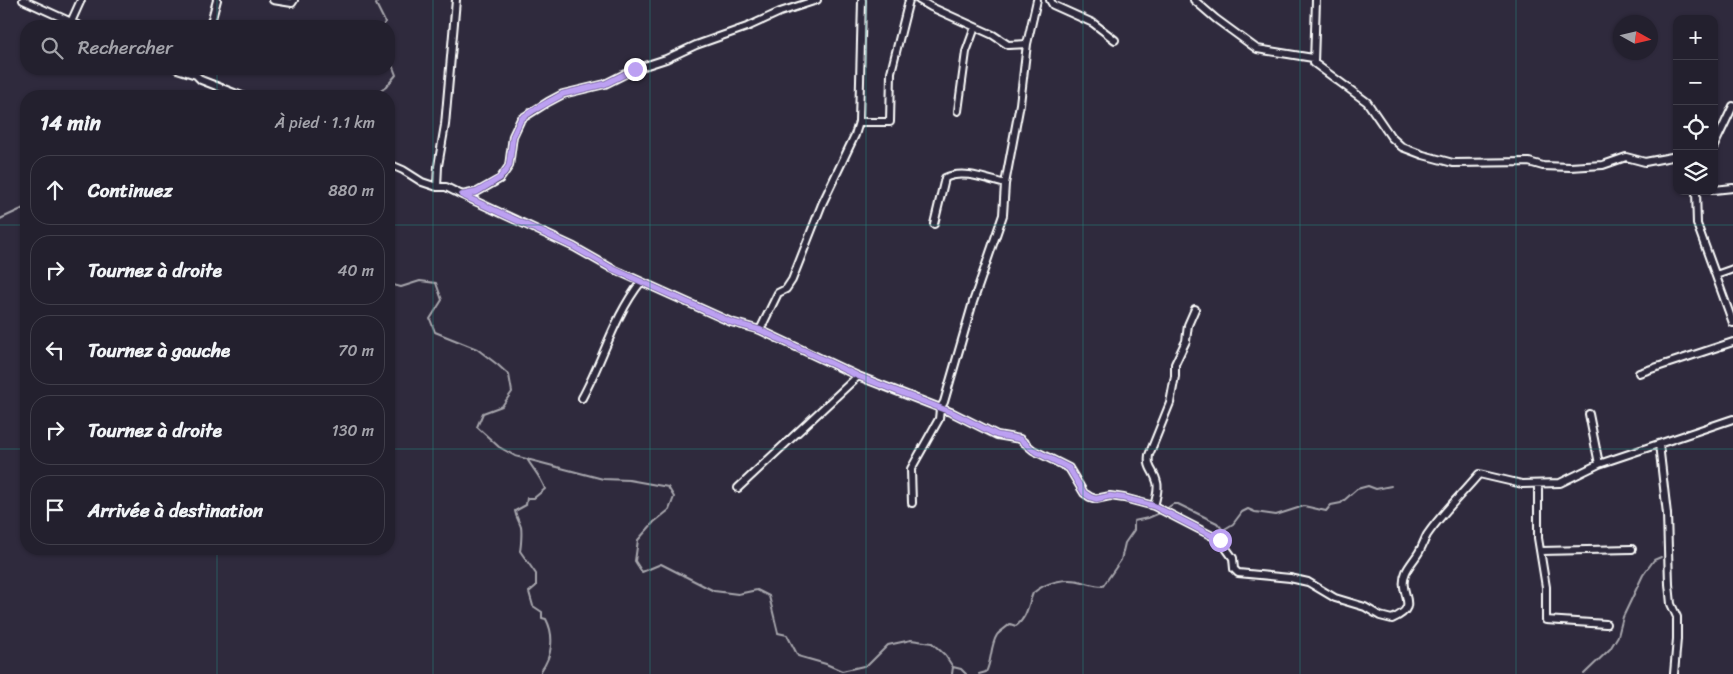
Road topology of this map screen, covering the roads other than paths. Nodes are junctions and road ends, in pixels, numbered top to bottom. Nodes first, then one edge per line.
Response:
1 (23, 0) edge
2 (81, 0) edge
3 (218, 0) edge
4 (273, 0) edge
5 (294, 0) edge
6 (456, 0) edge
7 (817, 0) edge
8 (862, 0) edge
9 (909, 0) edge
10 (919, 0) edge
11 (1037, 0) edge
12 (1050, 0) edge
13 (1194, 0) edge
14 (1316, 0) edge
15 (67, 20) edge
16 (72, 20) edge
17 (212, 20) edge
18 (975, 27) junction
19 (1115, 40) dead end
20 (1027, 44) junction
21 (1313, 58) junction
22 (199, 75) edge
23 (227, 90) edge
24 (1733, 106) edge
25 (958, 110) dead end
26 (859, 122) junction
27 (1718, 138) edge
28 (1673, 157) edge
29 (395, 166) edge
30 (1005, 184) junction
31 (437, 187) junction
32 (1733, 188) edge
33 (1718, 190) edge
34 (462, 195) junction
35 (1696, 195) edge
36 (934, 224) dead end
37 (1733, 268) edge
38 (1716, 275) junction
39 (641, 282) junction
40 (1195, 309) dead end
41 (1733, 323) edge
42 (760, 330) junction
43 (1733, 342) edge
44 (1640, 373) dead end
45 (858, 376) junction
46 (582, 398) dead end
47 (940, 409) junction
48 (1589, 414) dead end
49 (1733, 419) edge
50 (1659, 444) junction
51 (1599, 464) junction
52 (1538, 484) junction
53 (738, 488) dead end
54 (912, 503) dead end
55 (1154, 506) junction
56 (1632, 549) dead end
57 (1542, 551) junction
58 (1606, 624) dead end
59 (1674, 674) edge

1 - 15 street
2 - 16 street
3 - 17 street
4 - 5 street
6 - 31 street
7 - 34 street
8 - 26 street
9 - 26 street
10 - 18 street
11 - 20 street
12 - 19 street
13 - 21 street
14 - 21 street
18 - 20 street
18 - 25 street
20 - 30 street
21 - 28 street
22 - 23 street
24 - 27 street
26 - 42 street
29 - 31 street
30 - 36 street
30 - 47 street
31 - 34 street
32 - 33 street
34 - 39 street
35 - 38 street
37 - 38 street
38 - 41 street
39 - 42 street
39 - 46 street
40 - 55 street
42 - 45 street
43 - 44 street
45 - 47 street
45 - 53 street
47 - 54 street
47 - 55 street
48 - 51 street
49 - 50 street
50 - 51 street
50 - 59 street
51 - 52 street
52 - 55 street
52 - 57 street
56 - 57 street
57 - 58 street

